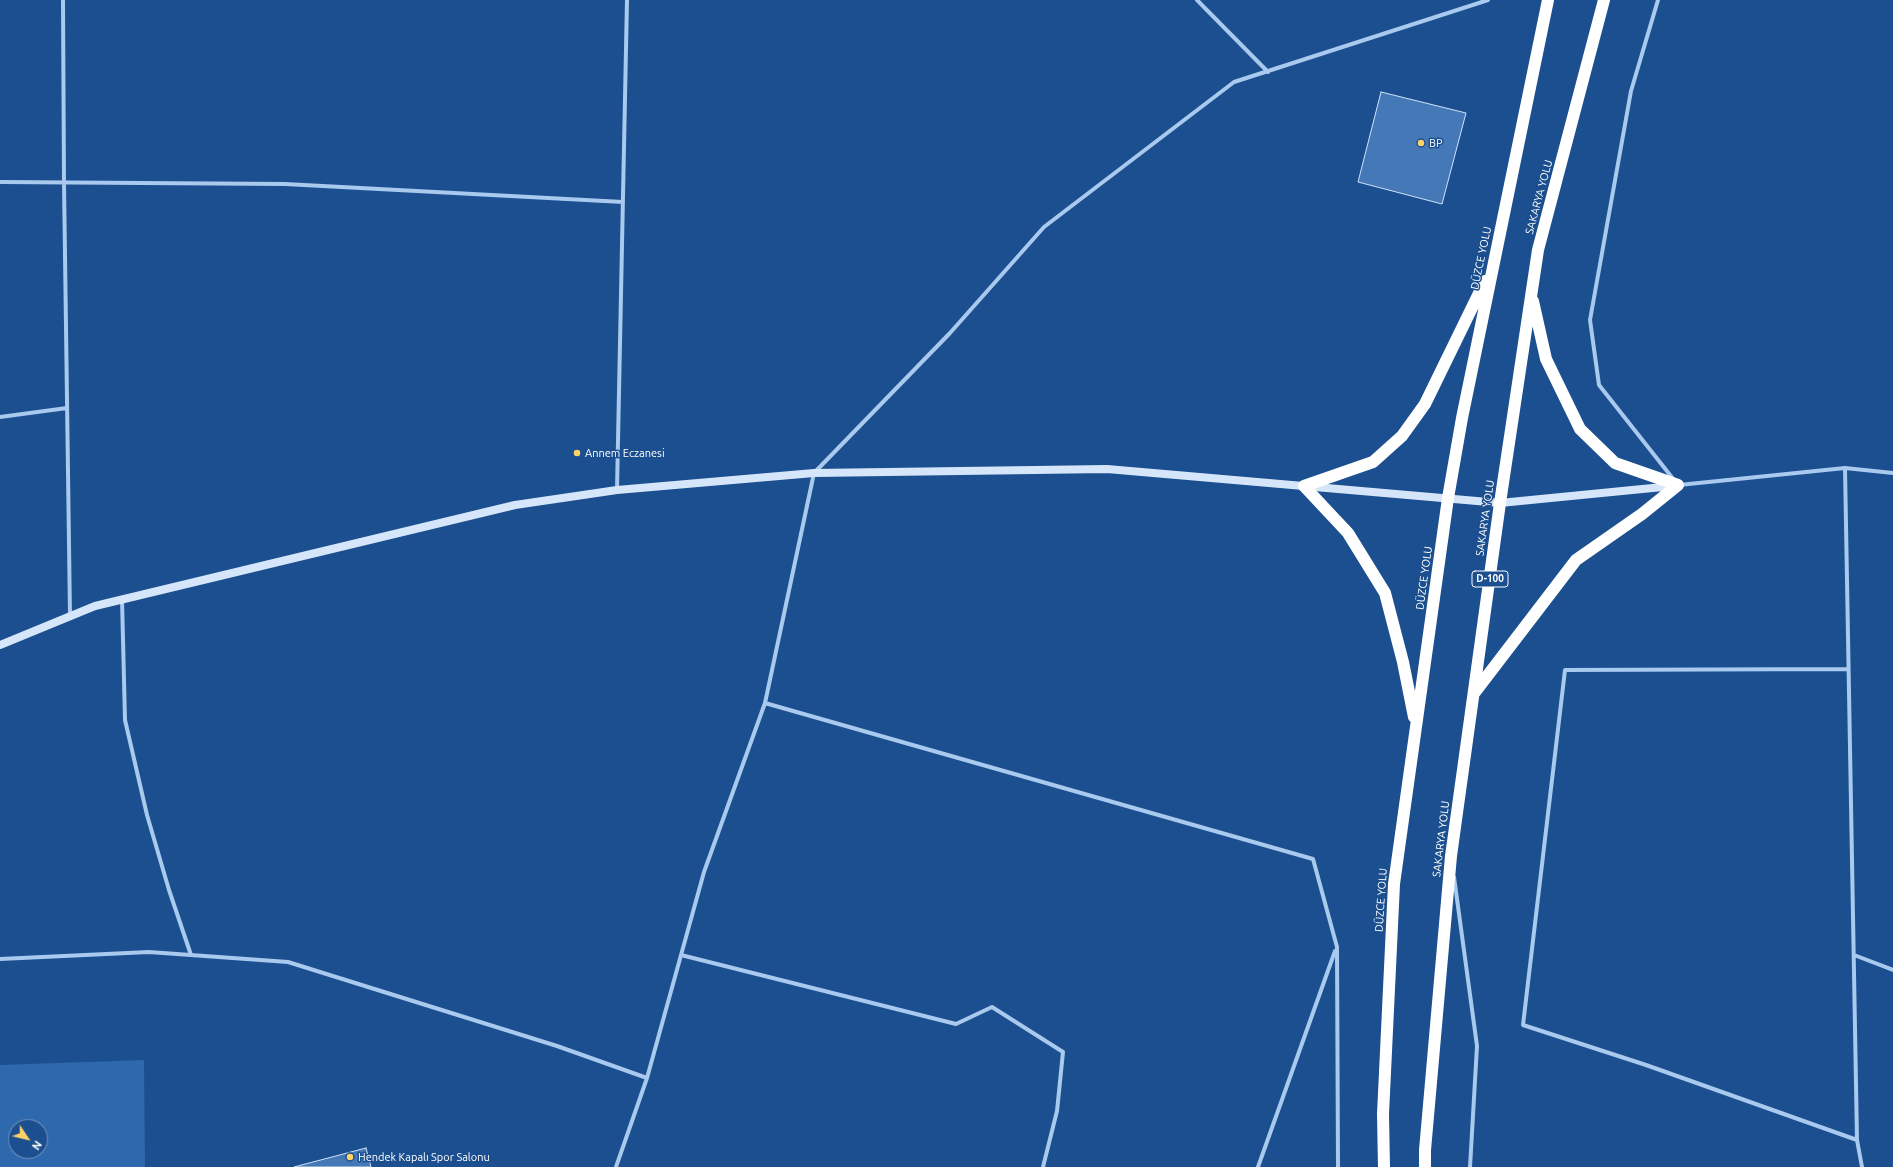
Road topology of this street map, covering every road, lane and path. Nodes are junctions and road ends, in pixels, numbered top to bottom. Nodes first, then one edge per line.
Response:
1 (63, 0) edge
2 (627, 0) edge
3 (1197, 0) edge
4 (1488, 0) edge
5 (1548, 0) edge
6 (1604, 0) edge
7 (1658, 0) edge
8 (1268, 72) junction
9 (0, 182) edge
10 (64, 183) junction
11 (623, 202) junction
12 (1493, 266) junction
13 (1532, 294) junction
14 (67, 408) junction
15 (0, 417) edge
16 (1845, 468) junction
17 (814, 473) junction
18 (1893, 473) edge
19 (1678, 485) junction
20 (1304, 486) junction
21 (617, 490) junction
22 (1448, 498) junction
23 (1500, 503) junction
24 (122, 599) junction
25 (70, 616) junction
26 (0, 645) edge
27 (1848, 670) junction
28 (1474, 693) junction
29 (765, 703) junction
30 (1416, 726) junction
31 (1451, 856) junction
32 (1337, 947) junction
33 (191, 955) junction
34 (681, 955) junction
35 (1854, 955) junction
36 (0, 958) edge
37 (1893, 970) edge
38 (647, 1078) junction
39 (1857, 1140) junction
40 (616, 1167) edge
41 (1043, 1167) edge
42 (1258, 1167) edge
43 (1338, 1167) edge
44 (1384, 1167) edge
45 (1425, 1167) edge
46 (1470, 1167) edge
47 (1862, 1167) edge

1 - 10 street
2 - 11 street
3 - 8 street
4 - 8 street
5 - 12 highway, DÜZCE YOLU
6 - 13 highway, SAKARYA YOLU / D-100
7 - 19 street
8 - 17 street
9 - 10 street
10 - 11 street
10 - 14 street
11 - 21 street
12 - 20 highway
12 - 22 highway, DÜZCE YOLU
13 - 19 highway
13 - 23 highway, SAKARYA YOLU / D-100
14 - 15 street
14 - 25 street
16 - 18 street
16 - 19 street
16 - 27 street
17 - 20 main road
17 - 21 main road
17 - 29 street
19 - 23 main road
19 - 28 highway
20 - 22 main road
20 - 30 highway
21 - 24 main road
22 - 23 main road
22 - 30 highway, DÜZCE YOLU
23 - 28 highway, SAKARYA YOLU / D-100
24 - 25 main road
24 - 33 street
25 - 26 main road
27 - 35 street
27 - 39 street
28 - 31 highway, SAKARYA YOLU / D-100
29 - 32 street
29 - 34 street
30 - 44 highway, DÜZCE YOLU
31 - 45 highway, SAKARYA YOLU / D-100
31 - 46 street
32 - 42 street
32 - 43 street
33 - 36 street
33 - 38 street
34 - 38 street
34 - 41 street
35 - 37 street
35 - 39 street
38 - 40 street
39 - 47 street

